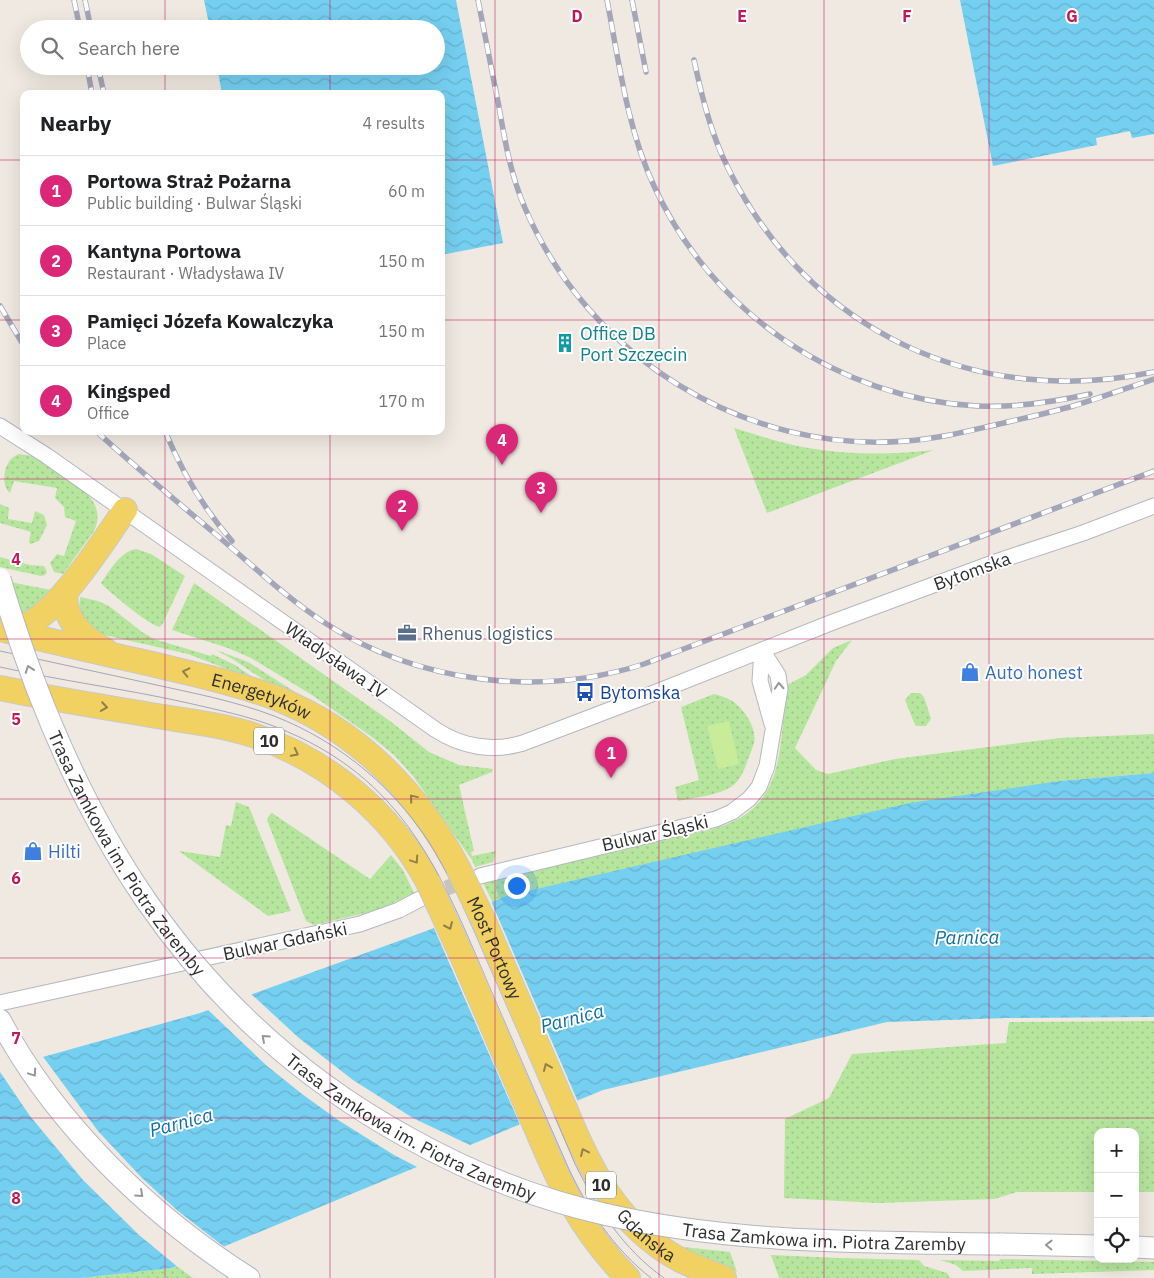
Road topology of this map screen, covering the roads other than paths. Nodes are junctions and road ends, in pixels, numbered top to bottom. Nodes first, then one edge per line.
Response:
1 (0, 426) edge
2 (1154, 506) edge
3 (125, 510) junction
4 (0, 579) edge
5 (66, 591) junction
6 (4, 630) edge
7 (762, 650) junction
8 (130, 659) junction
9 (707, 672) joint
10 (0, 688) edge
11 (458, 868) joint
12 (480, 876) tunnel mouth
13 (424, 891) junction
14 (0, 1004) edge
15 (0, 1020) edge
16 (566, 1111) joint
17 (1094, 1246) edge
18 (1139, 1247) edge
19 (1154, 1248) edge
20 (249, 1278) edge
21 (628, 1278) edge
22 (724, 1278) edge

1 - 3 street, Władysława IV
2 - 7 street, Bytomska
3 - 5 main road
3 - 9 street, Władysława IV
17 -> 4 main road, Trasa Zamkowa im. Piotra Zaremby, bridge
5 - 6 main road
5 - 8 main road
6 - 8 main road, Energetyków / 10
7 - 9 street, Bytomska
7 - 12 street, Bulwar Śląski
11 -> 8 main road, Energetyków / 10
10 -> 13 main road, 10
16 -> 11 main road, Most Portowy / 10, bridge
13 - 14 street, Bulwar Gdański
13 -> 21 main road, Most Portowy / 10, bridge
15 -> 20 main road
22 -> 16 main road, Gdańska / 10
18 - 19 main road

